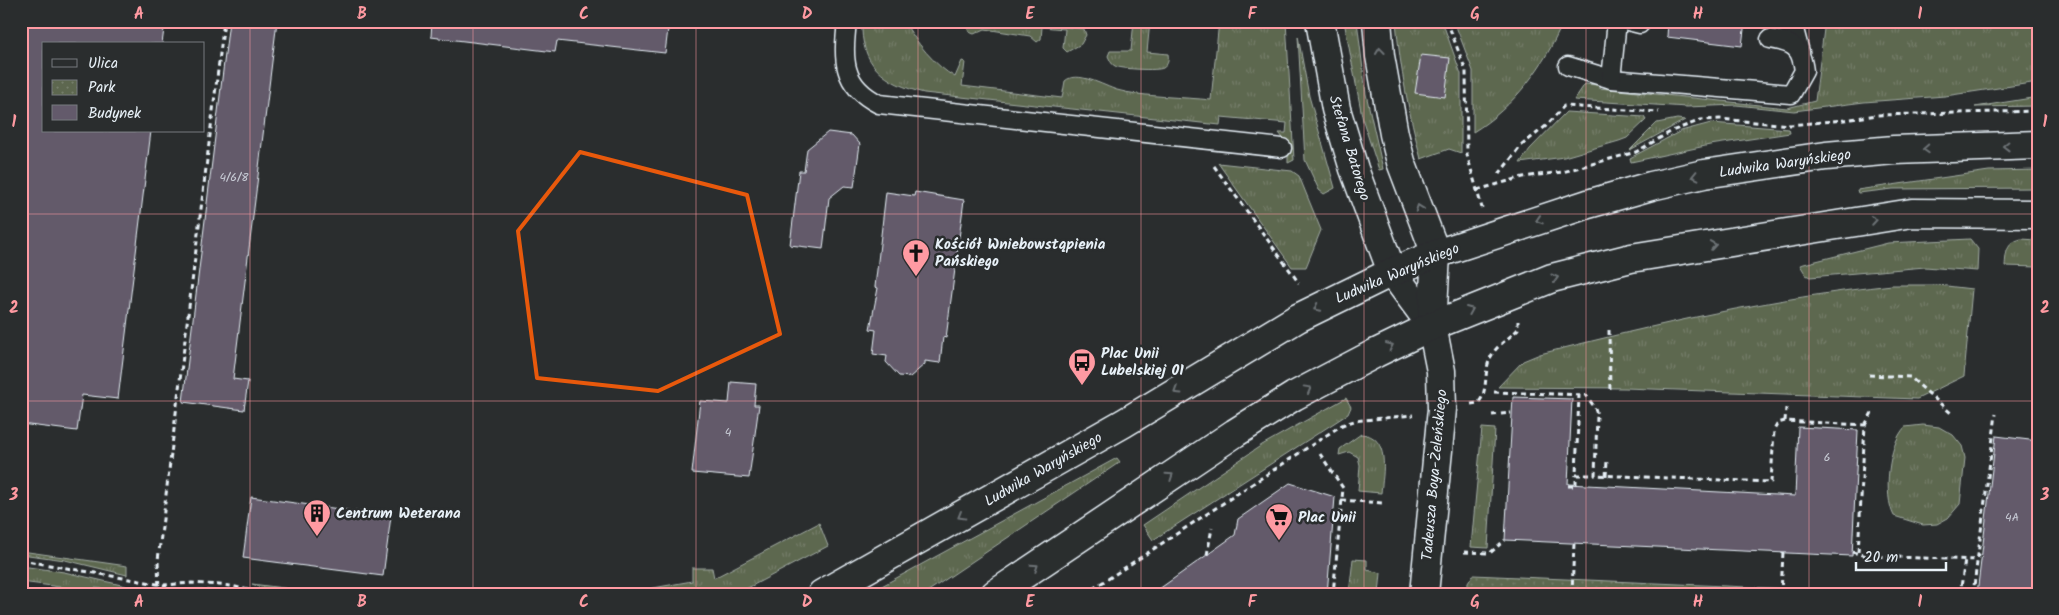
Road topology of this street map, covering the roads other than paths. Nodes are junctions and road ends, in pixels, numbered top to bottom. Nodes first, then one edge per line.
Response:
1 (847, 21) edge
2 (1320, 21) edge
3 (1377, 21) edge
4 (1617, 21) edge
5 (1782, 21) edge
6 (1770, 39) dead end
7 (1800, 52) junction
8 (1568, 66) dead end
9 (1611, 79) junction
10 (2038, 145) edge
11 (1282, 148) dead end
12 (2038, 214) edge
13 (1436, 254) junction
14 (1392, 272) junction
15 (1432, 326) junction
16 (822, 594) edge
17 (995, 594) edge
18 (1424, 594) edge

1 - 11 lane
2 - 14 main road, Stefana Batorego
13 -> 3 main road
4 - 9 lane
5 - 7 lane
6 - 7 lane
7 - 9 lane
8 - 9 lane
10 -> 13 main road, Ludwika Waryńskiego
15 -> 12 main road
13 - 14 main road, Ludwika Waryńskiego
13 - 15 main road, Tadeusza Boya-Żeleńskiego
14 - 15 main road, Tadeusza Boya-Żeleńskiego
14 -> 16 main road, Ludwika Waryńskiego
17 -> 15 main road
15 - 18 main road, Tadeusza Boya-Żeleńskiego

